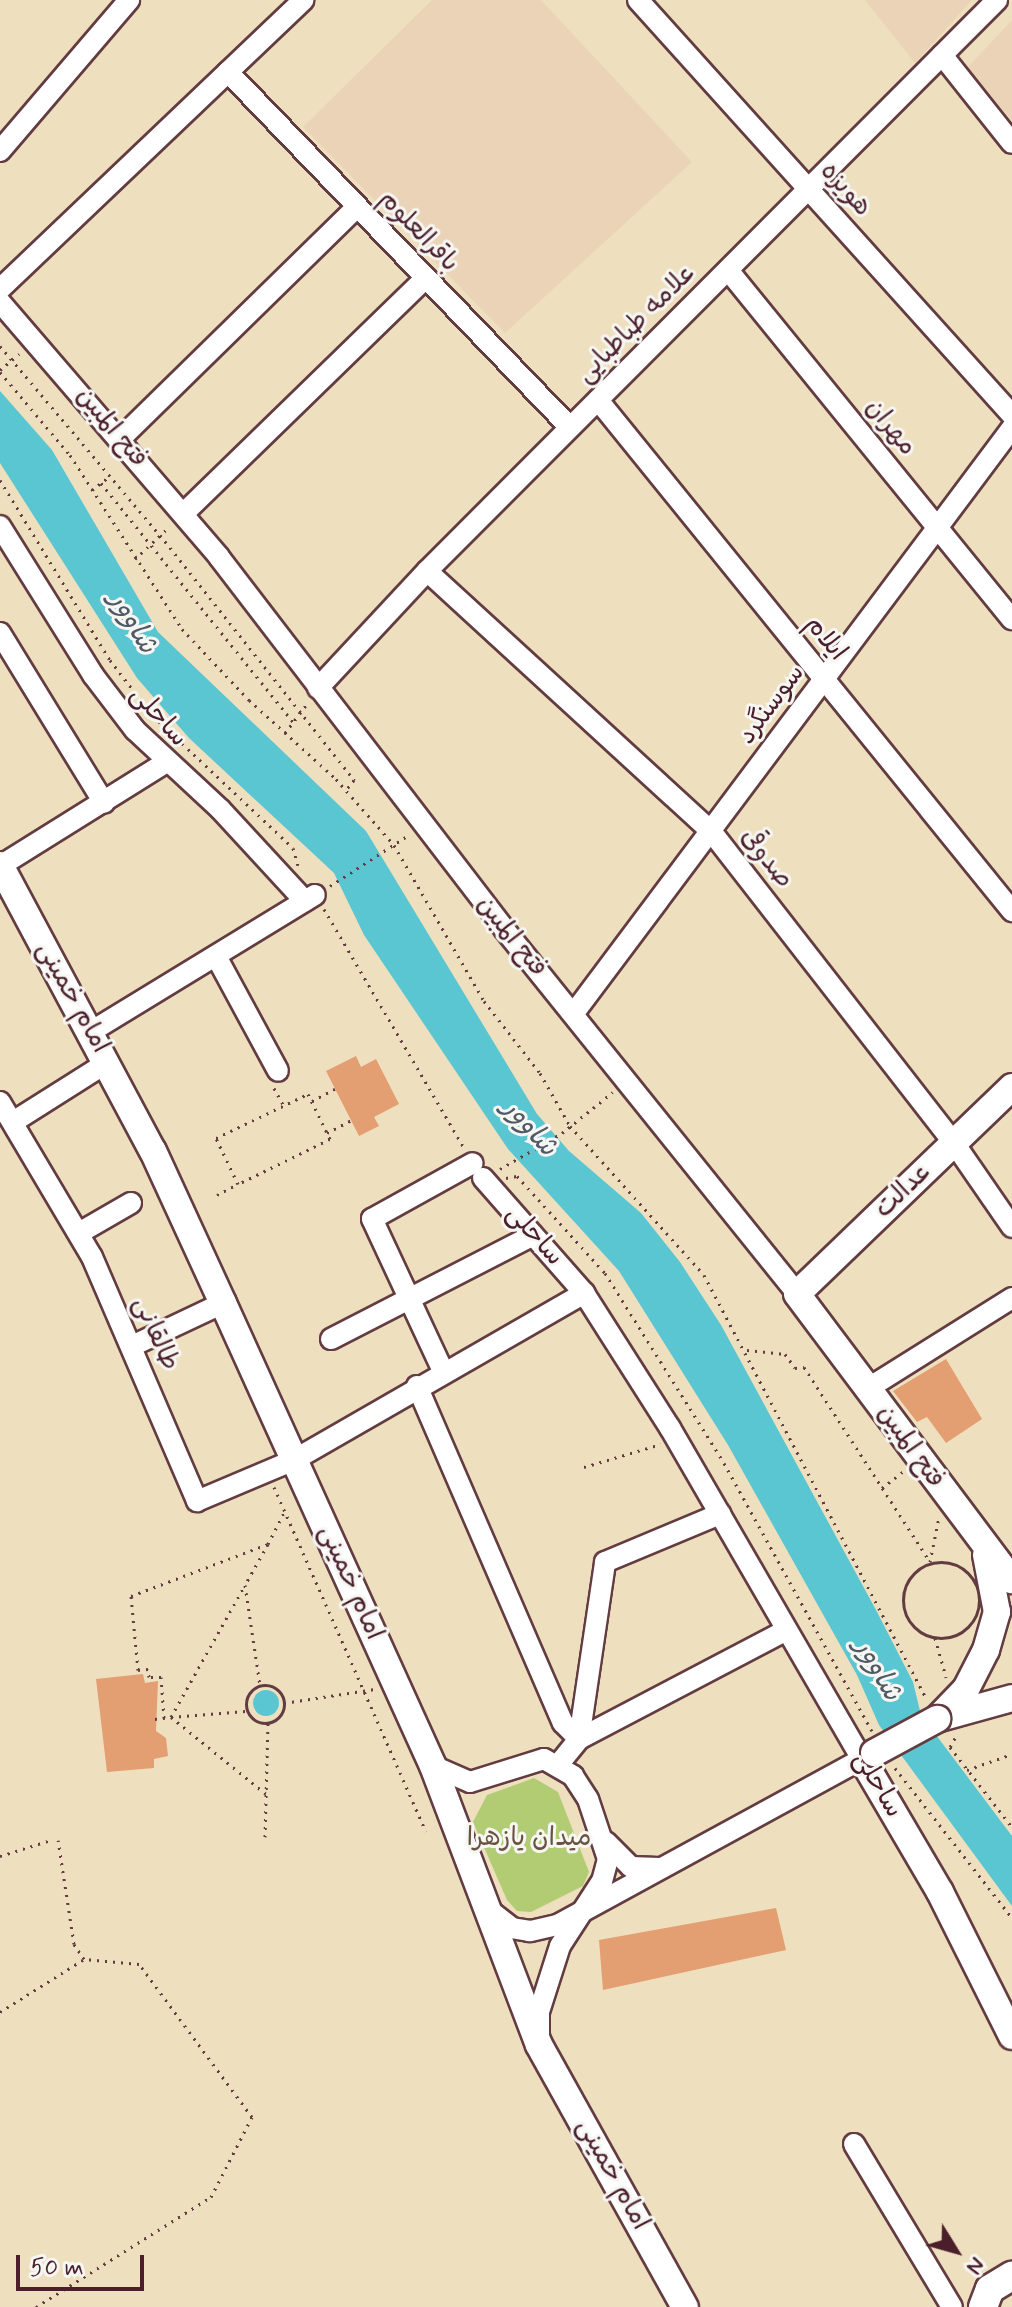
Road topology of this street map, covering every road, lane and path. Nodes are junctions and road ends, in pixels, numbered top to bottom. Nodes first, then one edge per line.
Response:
1 (129, 0) edge
2 (304, 0) edge
3 (638, 0) edge
4 (997, 0) edge
5 (942, 55) junction
6 (228, 72) junction
7 (1012, 143) edge
8 (0, 151) edge
9 (809, 189) junction
10 (357, 207) junction
11 (728, 270) junction
12 (426, 278) junction
13 (0, 289) edge
14 (0, 302) edge
15 (35, 341) junction
16 (0, 346) edge
17 (12, 360) junction
18 (0, 371) edge
19 (598, 400) junction
20 (1012, 415) edge
21 (570, 427) junction
22 (1012, 428) edge
23 (121, 438) junction
24 (111, 475) junction
25 (0, 480) edge
26 (101, 483) junction
27 (92, 490) junction
28 (183, 514) junction
29 (0, 526) edge
30 (938, 528) junction
31 (160, 535) junction
32 (150, 544) junction
33 (6, 548) edge
34 (135, 559) junction
35 (427, 571) junction
36 (1012, 619) edge
37 (0, 633) edge
38 (824, 679) junction
39 (318, 688) junction
40 (300, 713) junction
41 (293, 722) junction
42 (285, 733) junction
43 (165, 763) junction
44 (346, 790) junction
45 (104, 803) junction
46 (424, 825) junction
47 (711, 831) junction
48 (394, 845) junction
49 (0, 865) edge
50 (315, 895) junction
51 (1012, 911) edge
52 (217, 958) junction
53 (574, 1013) junction
54 (92, 1031) junction
55 (108, 1062) junction
56 (278, 1071) dead end
57 (629, 1079) junction
58 (1012, 1087) edge
59 (335, 1089) dead end
60 (312, 1101) junction
61 (0, 1102) edge
62 (351, 1120) dead end
63 (13, 1122) junction
64 (570, 1126) junction
65 (327, 1133) junction
66 (954, 1143) junction
67 (486, 1170) junction
68 (510, 1177) dead end
69 (238, 1184) junction
70 (217, 1195) dead end
71 (131, 1203) dead end
72 (1012, 1227) edge
73 (79, 1233) junction
74 (533, 1235) junction
75 (584, 1293) junction
76 (797, 1294) junction
77 (1012, 1298) edge
78 (409, 1299) junction
79 (223, 1303) junction
80 (331, 1339) dead end
81 (132, 1346) junction
82 (744, 1350) junction
83 (443, 1371) junction
84 (417, 1386) junction
85 (867, 1389) junction
86 (676, 1439) junction
87 (919, 1459) junction
88 (294, 1460) junction
89 (584, 1467) dead end
90 (267, 1471) junction
91 (882, 1488) junction
92 (944, 1493) junction
93 (284, 1511) junction
94 (720, 1514) junction
95 (268, 1544) junction
96 (984, 1548) junction
97 (930, 1562) junction
98 (1012, 1580) edge
99 (245, 1585) junction
100 (808, 1617) junction
101 (794, 1626) junction
102 (935, 1638) junction
103 (260, 1685) junction
104 (396, 1685) junction
105 (364, 1691) junction
106 (1012, 1698) edge
107 (284, 1703) junction
108 (246, 1711) junction
109 (948, 1711) junction
110 (171, 1717) junction
111 (164, 1718) junction
112 (155, 1719) dead end
113 (268, 1723) junction
114 (579, 1739) junction
115 (1012, 1754) edge
116 (877, 1755) junction
117 (558, 1765) junction
118 (433, 1766) junction
119 (967, 1770) junction
120 (470, 1782) junction
121 (266, 1794) junction
122 (453, 1821) junction
123 (1012, 1827) edge
124 (426, 1831) dead end
125 (265, 1837) dead end
126 (604, 1839) junction
127 (51, 1840) dead end
128 (58, 1840) dead end
129 (0, 1856) edge
130 (659, 1868) junction
131 (485, 1906) junction
132 (586, 1908) junction
133 (1012, 1918) edge
134 (84, 1959) junction
135 (0, 2012) edge
136 (1012, 2036) edge
137 (539, 2045) junction
138 (854, 2144) dead end
139 (1009, 2273) edge
140 (982, 2306) edge
141 (36, 2307) edge
142 (685, 2307) edge
143 (952, 2307) edge

1 - 8 street
2 - 6 street
3 - 9 street, هویزه
4 - 5 street, علامه طباطبایی
5 - 7 street
5 - 9 street, علامه طباطبایی
6 - 10 street, باقرالعلوم
6 - 13 street
9 - 11 street, علامه طباطبایی
9 - 20 street, هویزه
10 - 12 street, باقرالعلوم
10 - 23 street
11 - 19 street, علامه طباطبایی
11 - 30 street, مهران
12 - 21 street, باقرالعلوم
12 - 28 street
14 - 15 street, فتح المبین
15 - 17 path
15 - 23 street, فتح المبین
16 - 17 path
17 - 18 path
17 - 24 path
18 - 27 path
19 - 21 street, علامه طباطبایی
19 - 38 street, ایلام
21 - 35 street, علامه طباطبایی
22 - 30 street, سوسنگرد
23 - 28 street, فتح المبین
24 - 26 path
24 - 31 path
25 - 50 path, ساحلی
26 - 27 path
26 - 32 path
27 - 34 path
28 - 31 path
28 - 39 street, فتح المبین
29 - 33 street, ساحلی
30 - 36 street, مهران
30 - 38 street, سوسنگرد
31 - 32 path
31 - 40 path
32 - 34 path
32 - 41 path
33 - 43 street, ساحلی
34 - 42 path
35 - 39 street, علامه طباطبایی
35 - 47 street, صدوقی
37 - 45 street
38 - 47 street, سوسنگرد
38 - 51 street, ایلام
39 - 40 path
39 - 46 street, فتح المبین
40 - 41 path
40 - 44 path
41 - 42 path
42 - 44 path
43 - 45 street
43 - 50 street, ساحلی
44 - 48 path
45 - 49 street
46 - 48 path
46 - 53 street, فتح المبین
47 - 53 street, سوسنگرد
47 - 66 street, صدوقی
48 - 50 path
48 - 64 path
49 - 54 street, امام خمینی
50 - 52 street
50 - 67 path, ساحلی
52 - 54 street
52 - 56 street
53 - 57 street, فتح المبین
54 - 55 street, امام خمینی
55 - 63 street
55 - 79 street, امام خمینی
57 - 64 path
57 - 76 street, فتح المبین
58 - 66 street, عدالت
59 - 60 path
60 - 65 path
60 - 69 path
61 - 63 street, طالقانی
62 - 65 path
63 - 73 street, طالقانی
64 - 67 path
64 - 82 path
65 - 69 path
66 - 72 street, صدوقی
66 - 76 street, عدالت
67 - 74 street, ساحلی
67 - 78 street
68 - 100 path
69 - 70 path
71 - 73 street
73 - 81 street, طالقانی
74 - 75 street, ساحلی
74 - 78 street
75 - 83 street, طالقانی
75 - 86 street, ساحلی
76 - 85 street, فتح المبین
77 - 85 street
78 - 80 street
78 - 83 street
79 - 81 street
79 - 88 street, امام خمینی
81 - 90 street, طالقانی
82 - 91 path
82 - 109 path
83 - 84 street, طالقانی
84 - 88 street, طالقانی
84 - 114 street
85 - 87 street, فتح المبین
86 - 89 path
86 - 94 street, ساحلی
87 - 91 path
87 - 92 street, فتح المبین
88 - 90 street, طالقانی
88 - 104 street, امام خمینی
90 - 93 path
91 - 97 path
92 - 96 street, فتح المبین
92 - 97 path
93 - 95 path
93 - 105 path
94 - 101 street, ساحلی
94 - 114 street
95 - 99 path
95 - 111 path
96 - 98 street, فتح المبین
96 - 109 street
97 - 102 path
97 - 102 path
99 - 103 path
99 - 110 path
100 - 101 path
100 - 116 path
101 - 114 street
101 - 116 street, ساحلی
102 - 109 path
103 - 107 path
103 - 108 path
104 - 105 path
104 - 118 street, امام خمینی
105 - 107 path
105 - 124 path
106 - 109 street
107 - 113 path
108 - 110 path
108 - 113 path
109 - 116 street, bridge
109 - 119 path
110 - 111 path
110 - 121 path
111 - 112 path
113 - 121 path
114 - 117 street
115 - 119 path
116 - 130 street
116 - 133 path
116 - 136 street, ساحلی
117 - 120 street
117 - 126 street
118 - 120 street
118 - 122 street, امام خمینی
119 - 123 path
120 - 122 street
121 - 125 path
122 - 131 street, امام خمینی
126 - 130 street
126 - 132 street
127 - 129 path
128 - 134 path
130 - 132 street
131 - 132 street
131 - 137 street, امام خمینی
132 - 137 street
134 - 135 path
134 - 141 path
137 - 142 street, امام خمینی
138 - 143 street
139 - 140 main road

